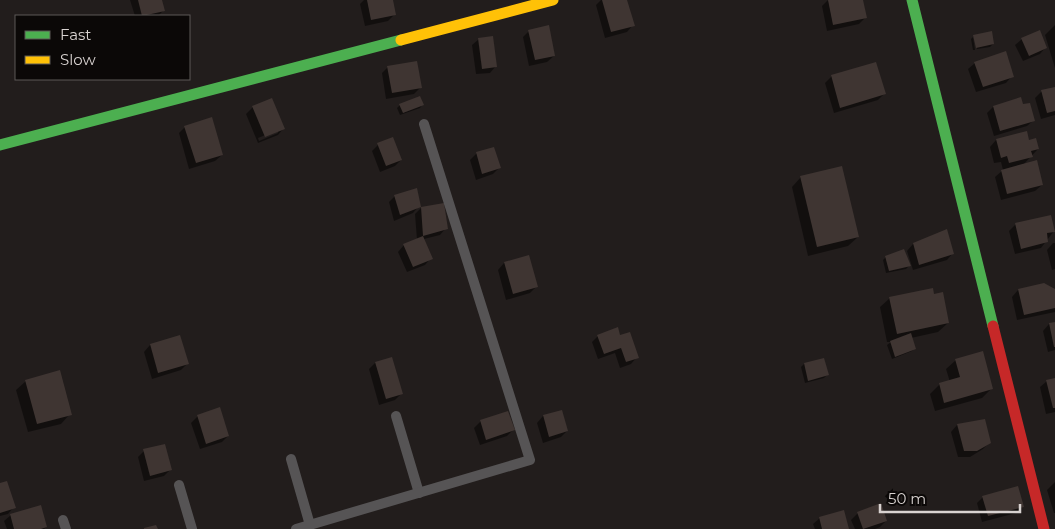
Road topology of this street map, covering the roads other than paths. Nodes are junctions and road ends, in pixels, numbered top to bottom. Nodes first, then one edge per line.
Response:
1 (553, 0) edge
2 (912, 0) edge
3 (424, 124) dead end
4 (0, 145) edge
5 (396, 416) dead end
6 (291, 459) dead end
7 (179, 485) dead end
8 (419, 493) junction
9 (310, 525) junction
10 (192, 529) edge
11 (296, 529) edge
12 (1044, 529) edge

1 - 4 street
2 - 12 street
3 - 8 lane
5 - 8 lane
6 - 9 lane
7 - 10 lane
8 - 9 lane
9 - 11 lane

